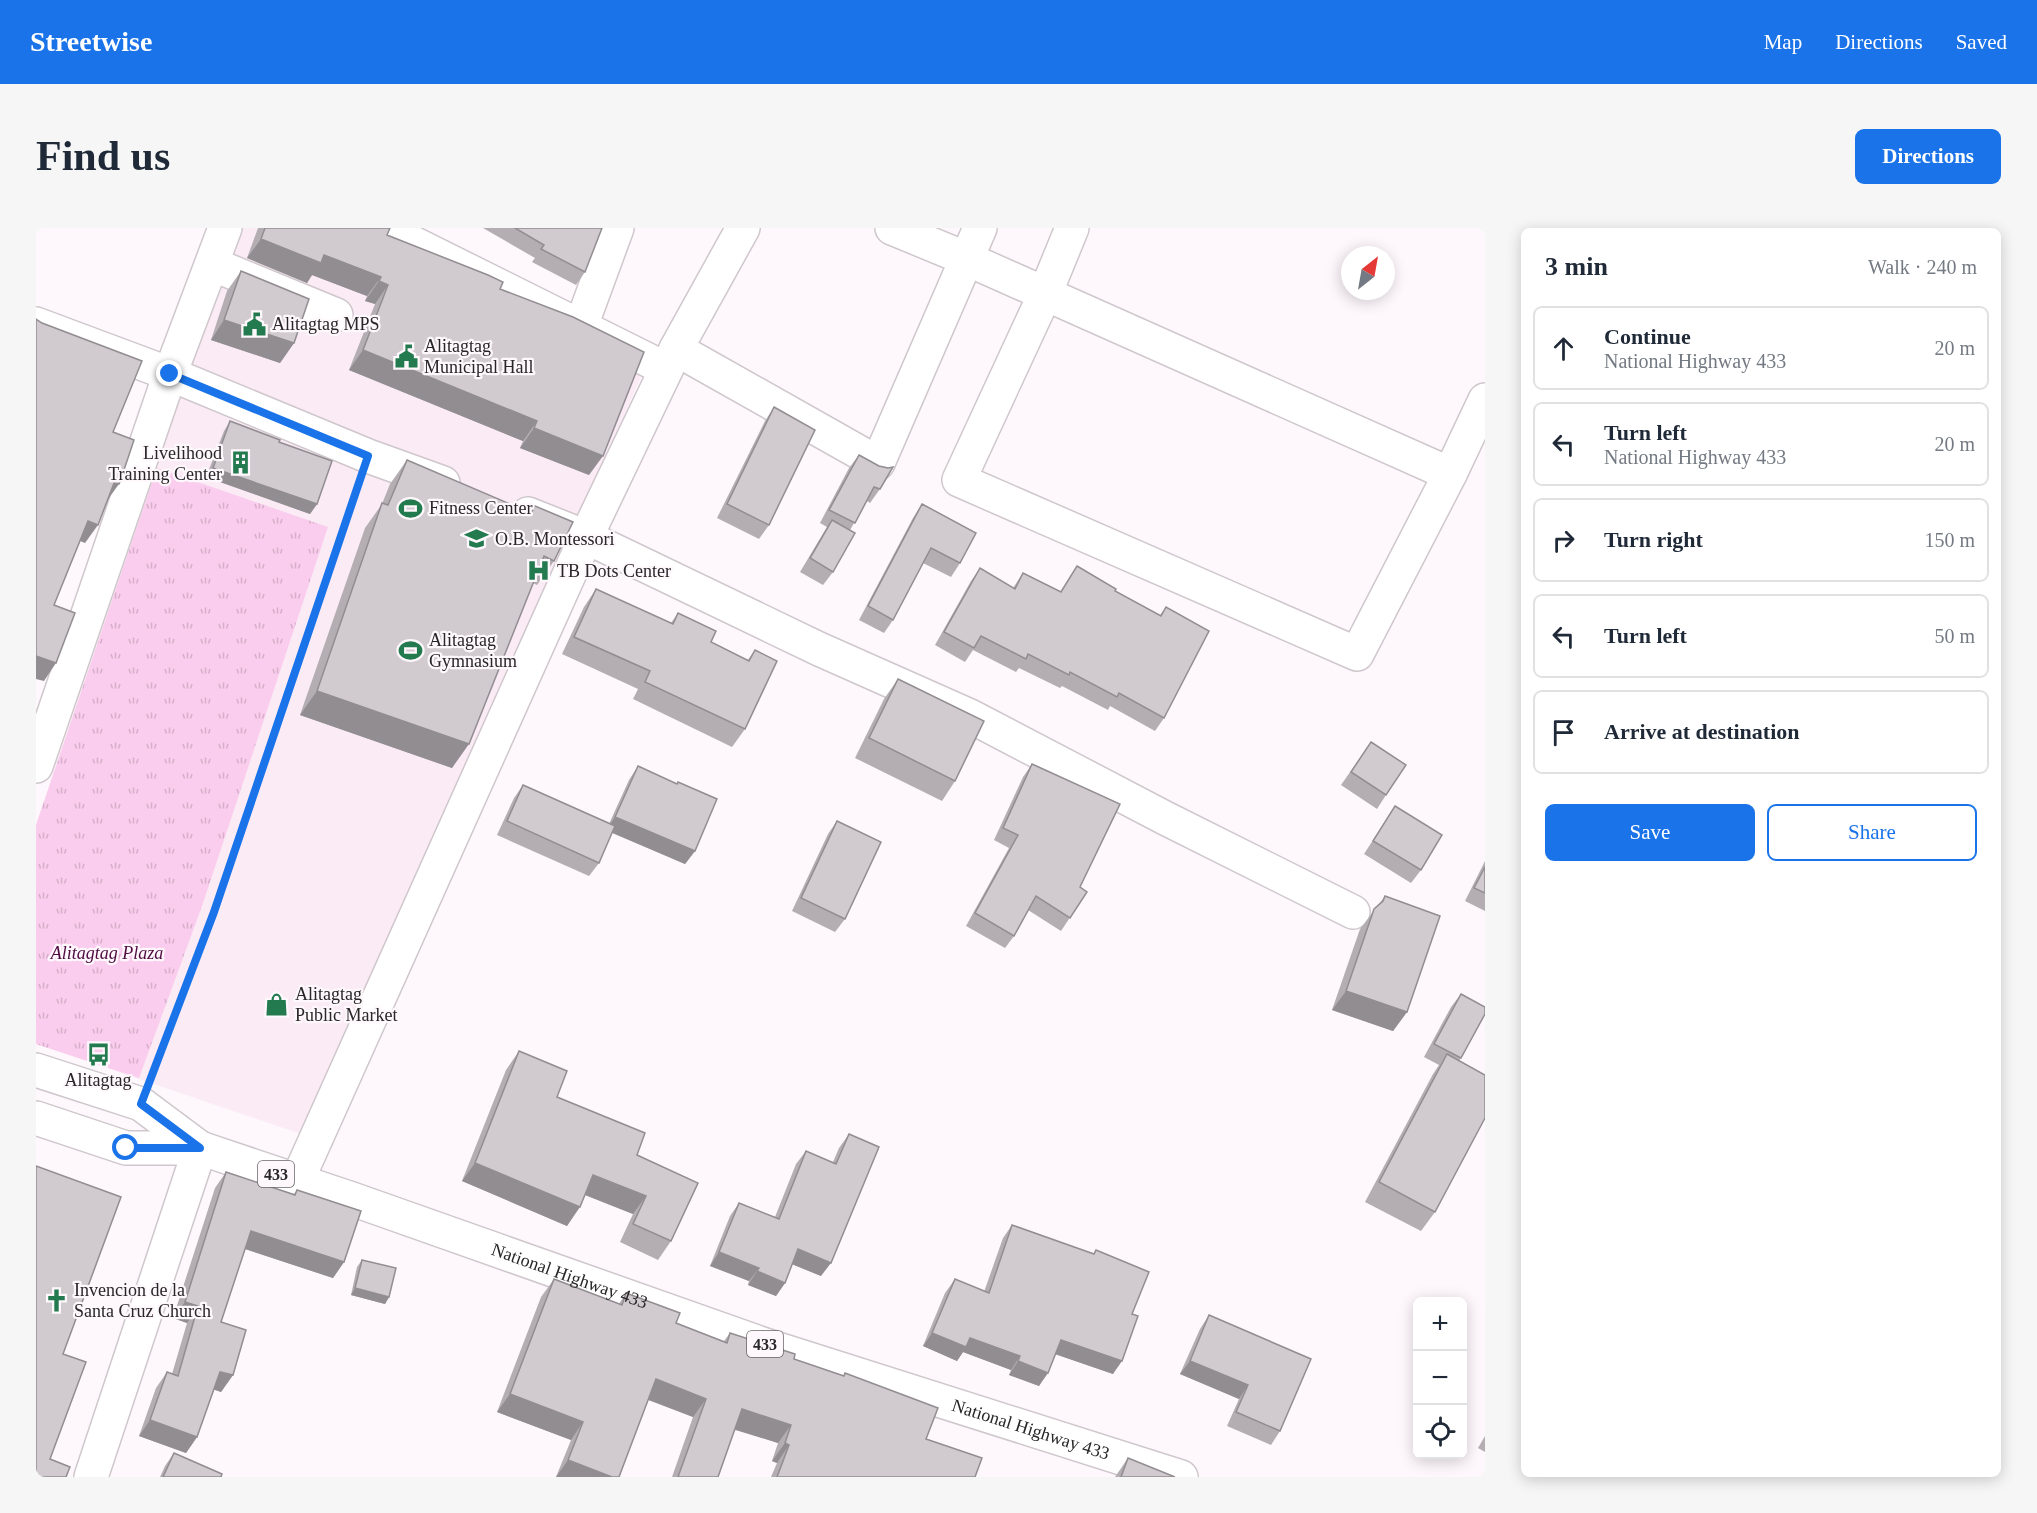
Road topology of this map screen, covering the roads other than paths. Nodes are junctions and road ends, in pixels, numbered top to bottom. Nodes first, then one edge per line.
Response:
1 (225, 228) edge
2 (383, 228) edge
3 (617, 228) edge
4 (743, 228) edge
5 (892, 228) edge
6 (980, 228) edge
7 (1071, 228) edge
8 (967, 259) junction
9 (212, 264) junction
10 (1045, 294) junction
11 (336, 315) dead end
12 (36, 324) edge
13 (581, 326) junction
14 (671, 359) junction
15 (170, 374) junction
16 (1485, 400) edge
17 (1450, 474) junction
18 (586, 537) junction
19 (36, 766) edge
20 (1353, 912) dead end
21 (36, 1070) edge
22 (36, 1118) edge
23 (200, 1148) junction
24 (297, 1181) junction
25 (91, 1477) edge
26 (1181, 1477) edge

1 - 9 street
2 - 13 street
3 - 13 street
4 - 14 street
5 - 8 street
6 - 8 street
7 - 10 street
8 - 10 street
8 - 14 street
9 - 11 street
9 - 15 street
10 - 17 street
10 - 17 street
12 - 15 street
13 - 14 street
14 - 18 street
15 - 18 street
15 - 19 street
16 - 17 street
18 - 20 street
18 - 24 street
21 - 23 street, National Highway 433 / 433
22 - 23 street, National Highway 433 / 433
23 - 24 street, National Highway 433 / 433
23 - 25 street
24 - 26 street, National Highway 433 / 433

